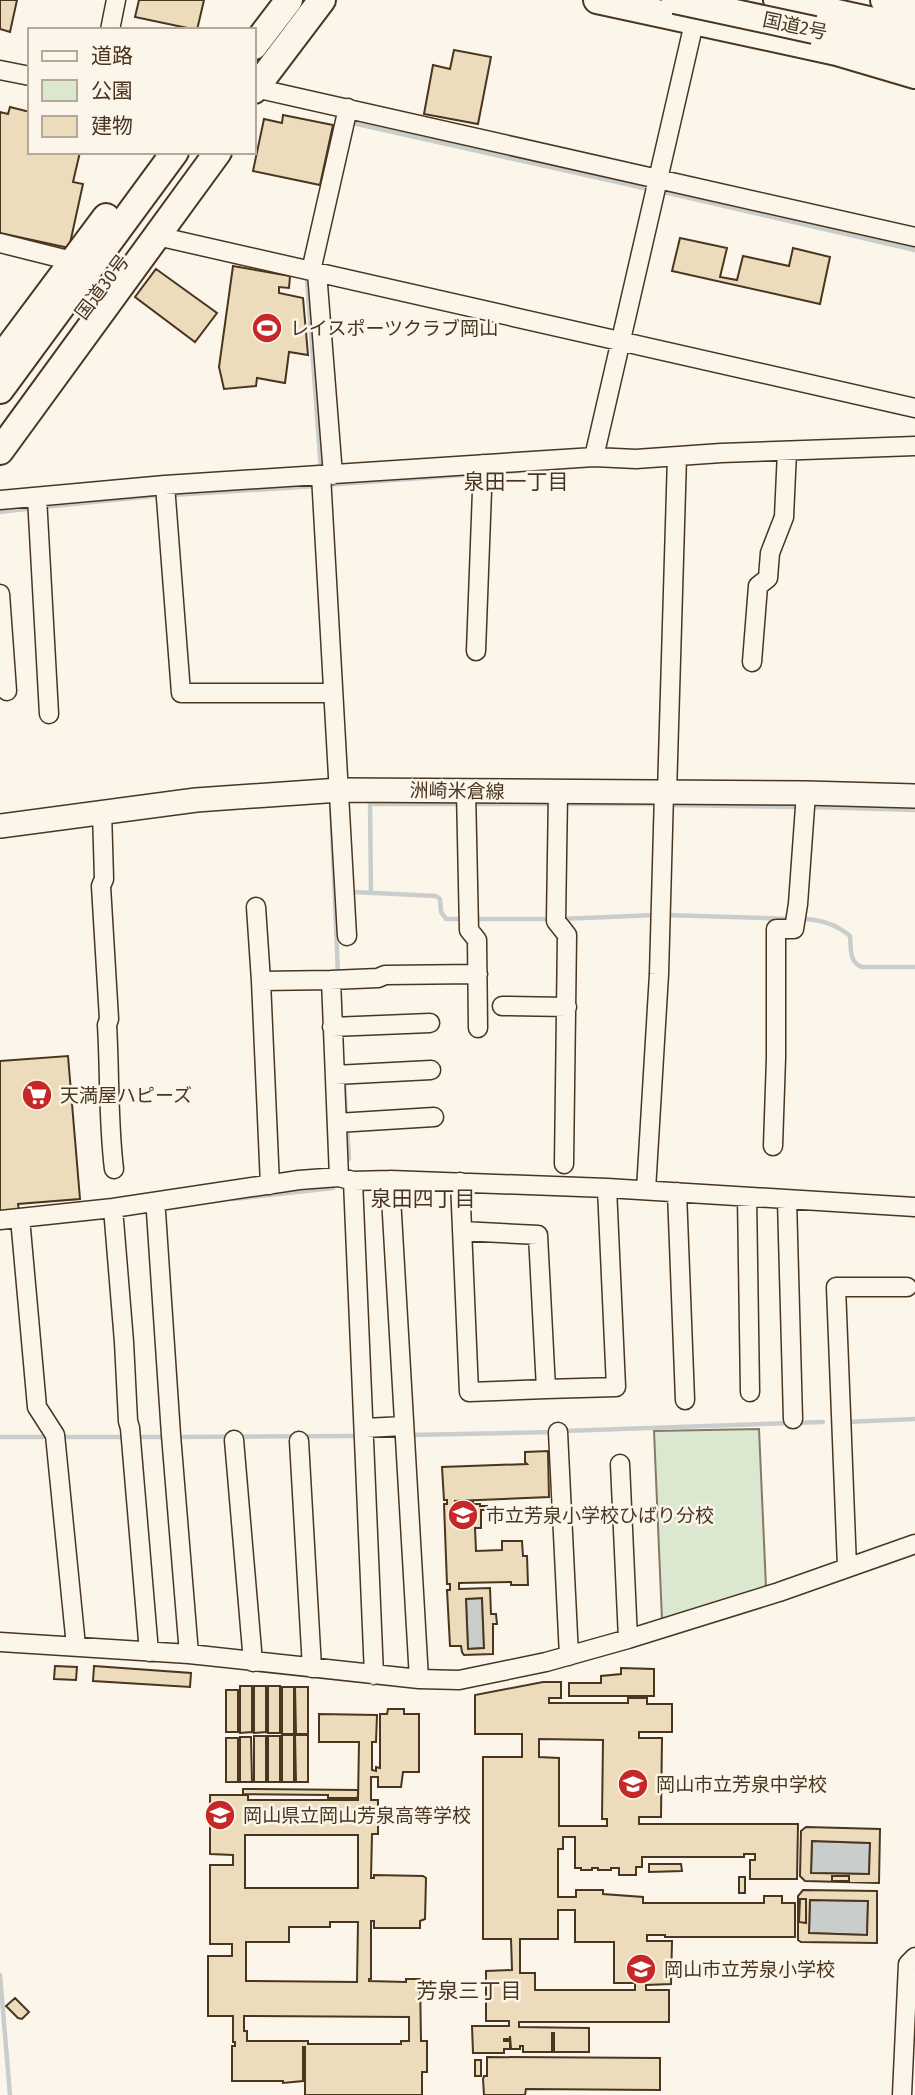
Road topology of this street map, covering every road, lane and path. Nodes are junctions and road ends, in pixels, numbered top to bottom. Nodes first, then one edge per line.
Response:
1 (116, 0) edge
2 (266, 0) edge
3 (289, 0) edge
4 (322, 0) edge
5 (597, 0) edge
6 (674, 0) edge
7 (777, 0) edge
8 (884, 0) edge
9 (915, 7) edge
10 (696, 11) edge
11 (816, 19) junction
12 (110, 28) edge
13 (245, 28) edge
14 (915, 30) edge
15 (256, 43) edge
16 (915, 52) edge
17 (0, 70) edge
18 (915, 75) edge
19 (28, 76) edge
20 (256, 87) edge
21 (256, 91) edge
22 (346, 117) junction
23 (154, 154) edge
24 (174, 154) edge
25 (204, 154) edge
26 (217, 154) edge
27 (658, 179) junction
28 (158, 236) junction
29 (915, 237) edge
30 (0, 243) edge
31 (72, 261) junction
32 (314, 272) junction
33 (72, 310) junction
34 (620, 342) junction
35 (0, 359) edge
36 (0, 390) edge
37 (915, 408) edge
38 (0, 424) edge
39 (915, 446) edge
40 (0, 451) edge
41 (787, 456) junction
42 (594, 457) junction
43 (677, 461) junction
44 (482, 471) junction
45 (324, 478) junction
46 (166, 491) junction
47 (0, 500) edge
48 (38, 504) junction
49 (0, 594) edge
50 (476, 651) dead end
51 (752, 662) dead end
52 (7, 691) dead end
53 (328, 693) junction
54 (49, 713) dead end
55 (340, 790) junction
56 (466, 792) junction
57 (558, 793) junction
58 (915, 796) edge
59 (665, 798) junction
60 (806, 803) junction
61 (102, 813) junction
62 (0, 826) edge
63 (256, 907) dead end
64 (347, 936) dead end
65 (478, 974) junction
66 (336, 980) junction
67 (261, 981) junction
68 (502, 1006) dead end
69 (567, 1007) junction
70 (430, 1023) dead end
71 (338, 1027) junction
72 (478, 1028) dead end
73 (431, 1070) dead end
74 (341, 1074) junction
75 (433, 1117) dead end
76 (344, 1122) junction
77 (773, 1146) dead end
78 (565, 1164) dead end
79 (114, 1169) dead end
80 (346, 1179) junction
81 (390, 1180) junction
82 (460, 1182) junction
83 (270, 1185) junction
84 (607, 1188) junction
85 (646, 1190) junction
86 (677, 1197) junction
87 (747, 1202) junction
88 (788, 1205) junction
89 (915, 1207) edge
90 (113, 1212) junction
91 (156, 1212) dead end
92 (0, 1220) edge
93 (20, 1222) junction
94 (462, 1231) junction
95 (907, 1287) dead end
96 (546, 1389) junction
97 (750, 1392) dead end
98 (685, 1400) dead end
99 (793, 1419) dead end
100 (404, 1432) junction
101 (558, 1432) dead end
102 (365, 1433) junction
103 (234, 1440) dead end
104 (299, 1441) dead end
105 (620, 1464) dead end
106 (915, 1544) edge
107 (847, 1567) junction
108 (628, 1639) junction
109 (0, 1642) edge
110 (76, 1646) junction
111 (149, 1652) junction
112 (189, 1654) junction
113 (569, 1656) junction
114 (253, 1662) junction
115 (312, 1668) junction
116 (374, 1675) junction
117 (419, 1679) junction
118 (913, 1961) edge
119 (902, 2095) edge

1 - 12 street
2 - 13 highway
3 - 15 highway
4 - 20 highway
5 - 10 highway
6 - 11 highway, 国道2号, bridge
7 - 11 highway, 国道2号
8 - 9 highway
10 - 18 highway
10 - 27 street
11 - 14 highway, 国道2号
11 - 16 highway, 国道2号
17 - 19 street
21 - 22 street
22 - 27 street
22 - 32 street
23 - 31 highway
24 - 33 highway, 国道30号
25 - 33 highway, 国道30号
26 - 28 highway
27 - 29 street
27 - 34 street
28 - 32 street
28 - 40 highway
30 - 31 street
31 - 35 highway
32 - 34 street
32 - 45 street
33 - 36 highway, 国道30号
33 - 38 highway, 国道30号
34 - 37 street
34 - 42 street
39 - 41 street
41 - 43 street
41 - 51 street
42 - 43 street
42 - 44 street
43 - 59 street
44 - 45 street
44 - 50 street
45 - 46 street
45 - 53 street
46 - 48 street
46 - 53 street
47 - 48 street
48 - 54 street
49 - 52 street
53 - 55 street
55 - 56 main road, 洲崎米倉線
55 - 61 main road, 洲崎米倉線
55 - 64 street
56 - 57 main road, 洲崎米倉線
56 - 65 street
57 - 59 main road, 洲崎米倉線
57 - 69 street
58 - 60 main road, 洲崎米倉線
59 - 60 main road, 洲崎米倉線
59 - 85 street
60 - 77 street
61 - 62 main road, 洲崎米倉線
61 - 79 street
63 - 67 street
65 - 66 street
65 - 72 street
66 - 67 street
66 - 71 street
67 - 83 street
68 - 69 street
69 - 78 street
70 - 71 street
71 - 74 street
73 - 74 street
74 - 76 street
75 - 76 street
76 - 80 street
80 - 81 street
80 - 83 street
80 - 102 street
81 - 82 street
81 - 100 street
82 - 84 street
82 - 94 street
83 - 90 street
84 - 85 street
84 - 96 street
85 - 86 street
86 - 87 street
86 - 98 street
87 - 88 street
87 - 97 street
88 - 89 street
88 - 99 street
90 - 93 street
90 - 111 street
91 - 112 street
92 - 93 street
93 - 110 street
94 - 96 street
94 - 96 street
95 - 107 street
100 - 102 street
100 - 117 street
101 - 113 street
102 - 116 street
103 - 114 street
104 - 115 street
105 - 108 street
106 - 107 street
107 - 108 street
108 - 113 street
109 - 110 street
110 - 111 street
111 - 112 street
112 - 114 street
113 - 117 street
114 - 115 street
115 - 116 street
116 - 117 street
118 - 119 street

